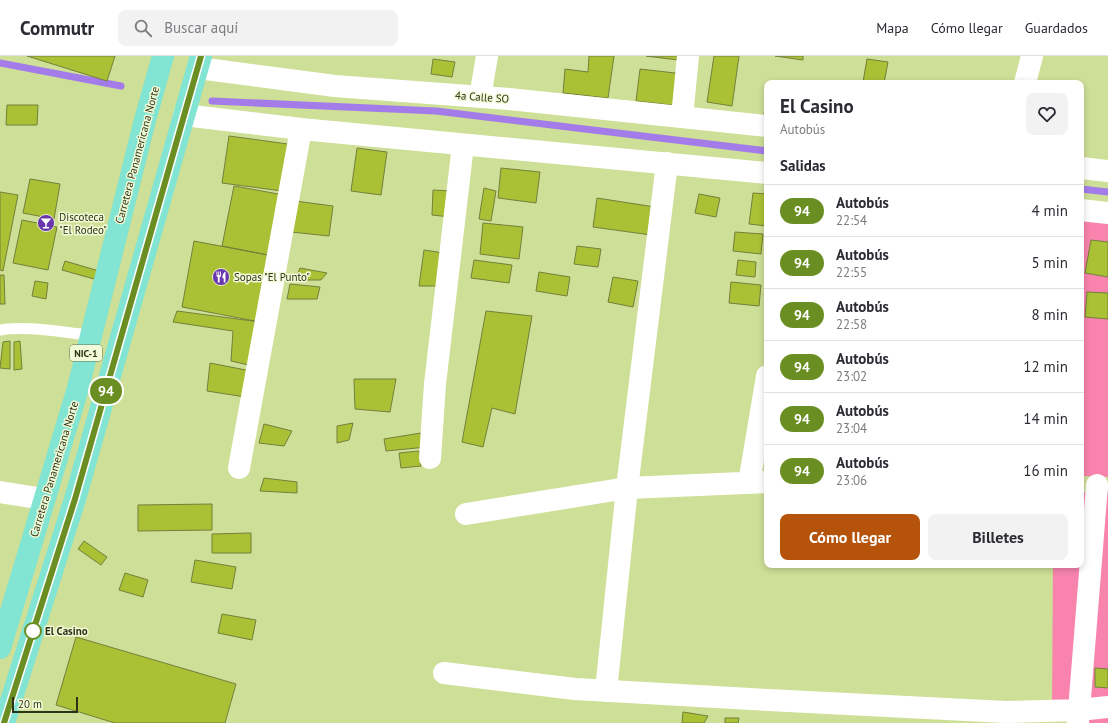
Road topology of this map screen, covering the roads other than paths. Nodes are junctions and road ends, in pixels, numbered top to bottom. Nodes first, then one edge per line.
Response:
1 (163, 56) edge
2 (486, 56) edge
3 (688, 56) edge
4 (1032, 56) edge
5 (199, 62) edge
6 (1027, 80) edge
7 (480, 97) junction
8 (184, 115) junction
9 (682, 117) junction
10 (764, 126) edge
11 (301, 129) junction
12 (464, 145) junction
13 (667, 163) junction
14 (1084, 168) edge
15 (1108, 172) edge
16 (764, 173) edge
17 (1084, 210) edge
18 (1108, 213) edge
19 (0, 330) edge
20 (91, 335) junction
21 (764, 411) edge
22 (430, 458) dead end
23 (239, 468) dead end
24 (758, 482) edge
25 (1095, 485) edge
26 (627, 488) junction
27 (0, 492) edge
28 (44, 500) junction
29 (466, 514) dead end
30 (0, 648) edge
31 (444, 673) dead end
32 (606, 690) junction
33 (1108, 707) edge
34 (1079, 717) edge
35 (4, 723) edge

1 - 20 highway, Carretera Panamericana Norte / NIC-1
2 - 7 street
3 - 9 street
4 - 6 street
5 - 7 street, 4a Calle SO
5 - 8 highway, NIC-1
7 - 9 street, 4a Calle SO
8 - 11 street
8 - 35 highway, NIC-1
9 - 10 street, 4a Calle SO
11 - 12 street
11 - 23 street
12 - 13 street
12 - 22 street
13 - 16 street
13 - 26 street
14 - 15 street
17 - 18 street
19 - 20 lane
20 - 28 highway, Carretera Panamericana Norte / NIC-1
21 - 24 street
24 - 26 street
25 - 34 street
26 - 29 street
26 - 32 street
27 - 28 street
28 - 30 highway, Carretera Panamericana Norte / NIC-1
31 - 32 street
32 - 34 street
33 - 34 street

